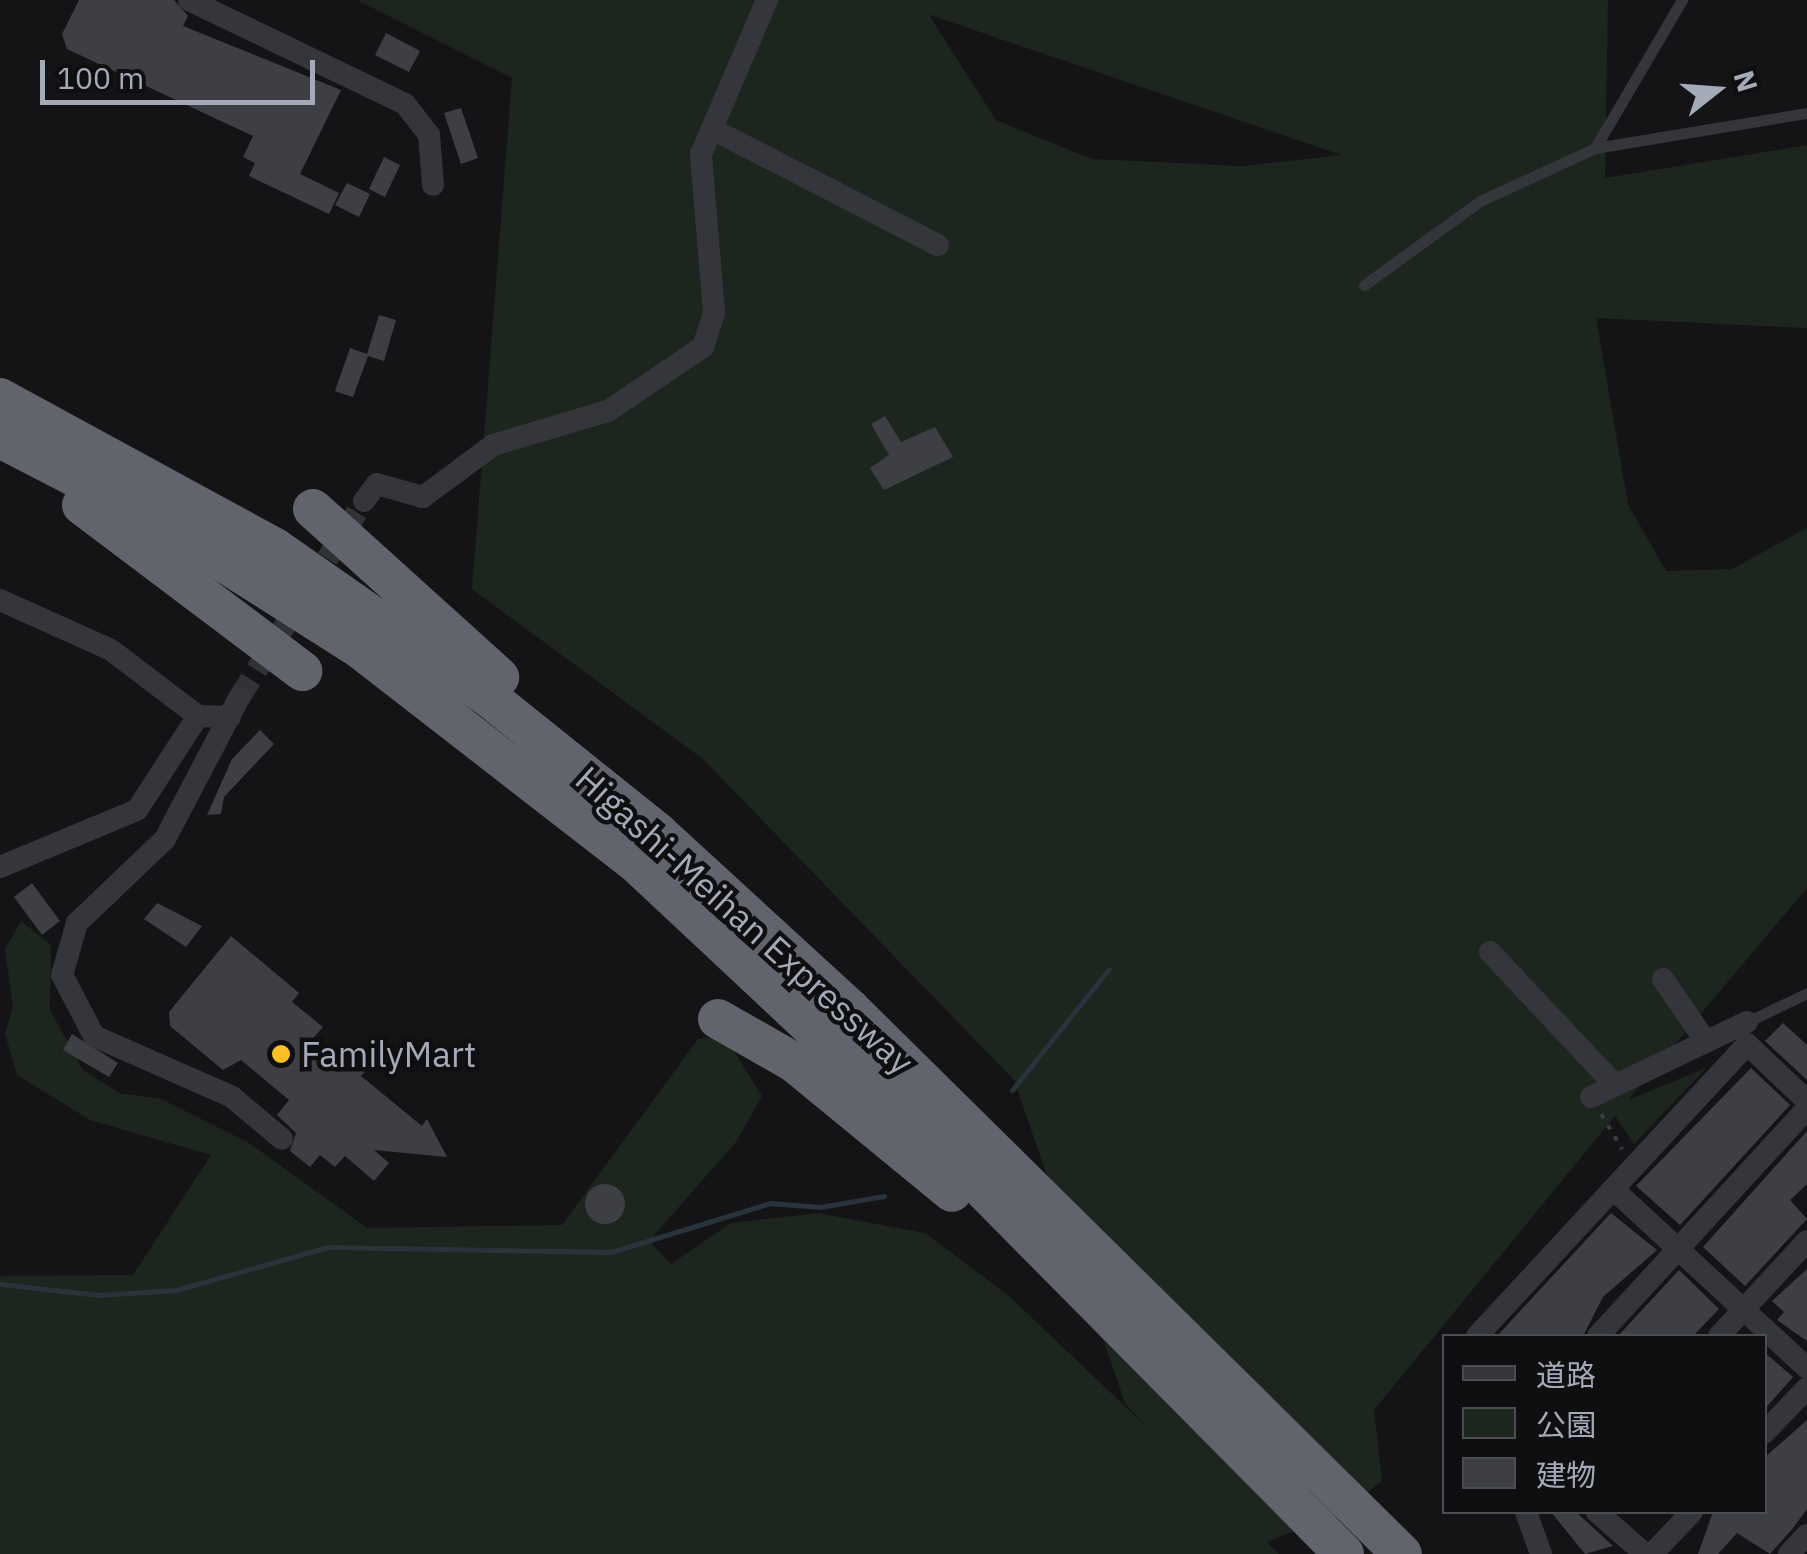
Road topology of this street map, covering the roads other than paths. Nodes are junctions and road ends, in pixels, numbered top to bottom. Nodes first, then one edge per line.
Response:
1 (189, 0) edge
2 (767, 0) edge
3 (1682, 0) edge
4 (1807, 113) edge
5 (712, 129) junction
6 (1594, 148) junction
7 (433, 185) dead end
8 (938, 245) dead end
9 (1364, 285) dead end
10 (0, 398) edge
11 (0, 438) edge
12 (0, 456) edge
13 (364, 501) tunnel mouth
14 (313, 508) dead end
15 (0, 600) edge
16 (302, 671) dead end
17 (198, 716) junction
18 (0, 867) edge
19 (754, 920) junction
20 (1490, 952) dead end
21 (1663, 979) dead end
22 (1807, 993) edge
23 (718, 1018) dead end
24 (1747, 1022) joint
25 (1707, 1041) junction
26 (1723, 1070) junction
27 (1616, 1085) junction
28 (1591, 1097) road end
29 (1807, 1101) edge
30 (1807, 1109) edge
31 (282, 1139) dead end
32 (1613, 1189) junction
33 (1807, 1241) edge
34 (1678, 1249) junction
35 (1743, 1310) junction
36 (1479, 1334) edge
37 (1600, 1334) edge
38 (1721, 1334) edge
39 (1807, 1368) edge
40 (1175, 1384) junction
41 (1807, 1388) edge
42 (1767, 1430) edge
43 (1527, 1514) edge
44 (1599, 1514) edge
45 (1690, 1514) edge
46 (1807, 1535) edge
47 (1344, 1554) edge
48 (1402, 1554) edge
49 (1541, 1554) edge
50 (1648, 1554) edge
51 (1789, 1554) edge

1 - 7 street
2 - 5 street
3 - 6 lane
4 - 6 lane
5 - 8 street
5 - 13 street
6 - 9 lane
10 - 19 highway, Higashi-Meihan Expressway
11 - 40 highway, Higashi-Meihan Expressway
12 - 16 highway
14 - 19 highway
15 - 17 street
17 - 18 street
17 - 31 street
19 - 48 highway, Higashi-Meihan Expressway
20 - 27 street
21 - 25 street
22 - 24 lane
23 - 40 highway
24 - 25 street
25 - 26 street
25 - 27 street
26 - 29 street
26 - 32 street
27 - 28 street
30 - 34 street
32 - 34 street
32 - 36 street
33 - 35 street
34 - 35 street
34 - 37 street
35 - 38 street
35 - 39 street
40 - 47 highway, Higashi-Meihan Expressway
41 - 42 street
43 - 49 street
44 - 50 street
45 - 50 street
46 - 51 street

